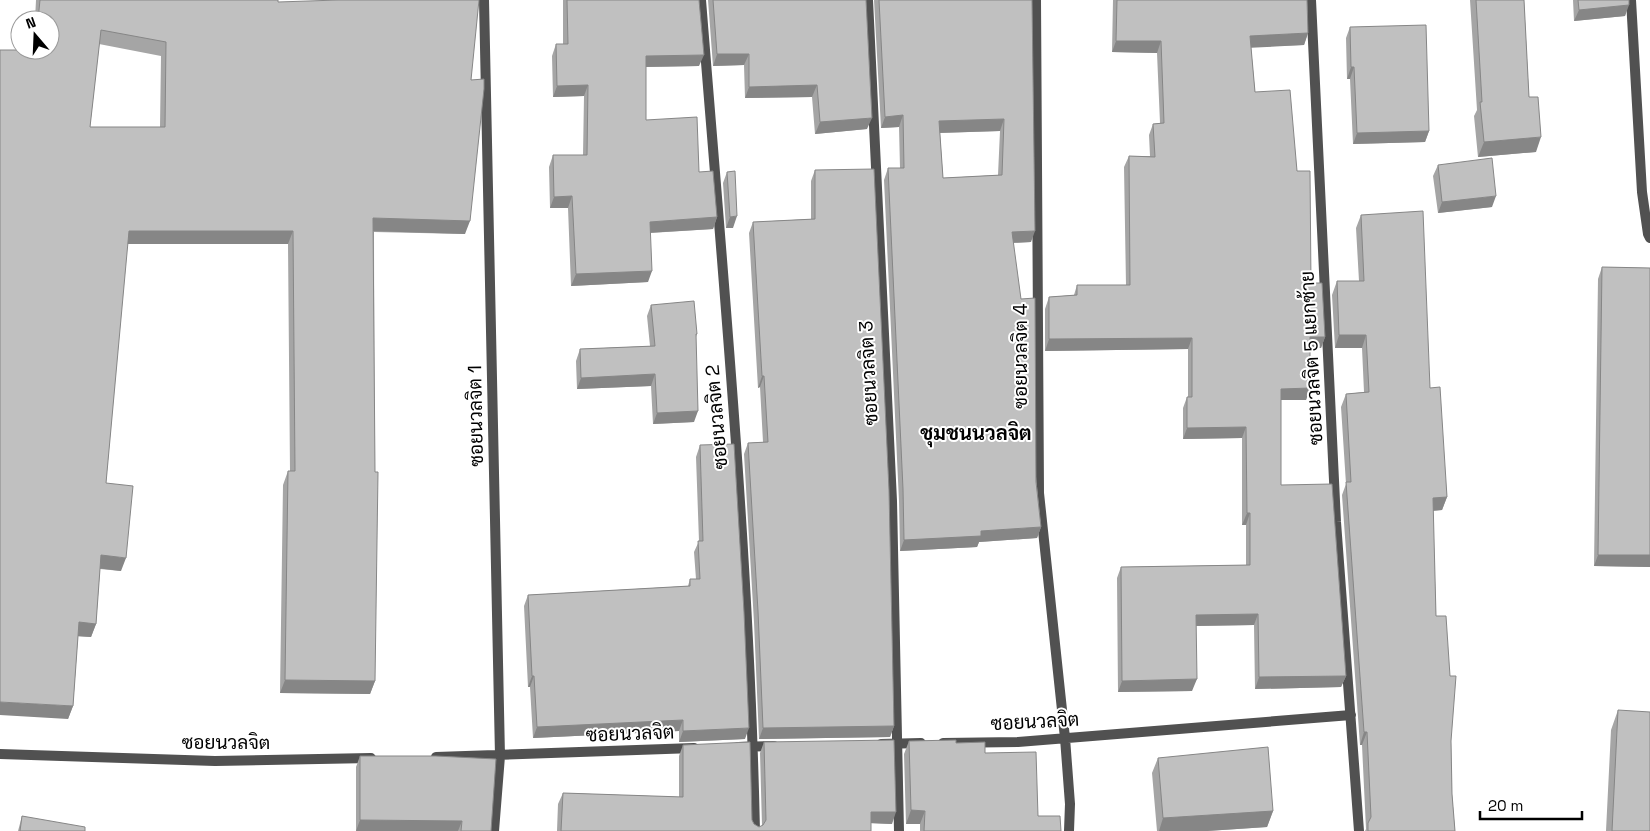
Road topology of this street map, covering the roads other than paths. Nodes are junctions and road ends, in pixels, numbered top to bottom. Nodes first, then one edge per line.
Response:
1 (484, 0) edge
2 (700, 0) edge
3 (868, 0) edge
4 (1036, 0) edge
5 (1311, 0) edge
6 (1632, 0) edge
7 (1650, 238) edge
8 (1350, 715) junction
9 (1065, 738) junction
10 (869, 744) edge
11 (898, 744) junction
12 (753, 746) junction
13 (782, 746) edge
14 (727, 747) edge
15 (707, 748) edge
16 (0, 754) edge
17 (500, 756) junction
18 (421, 757) edge
19 (382, 758) edge
20 (494, 831) edge
21 (755, 831) edge
22 (899, 831) edge
23 (1069, 831) edge
24 (1359, 831) edge

1 - 17 street, ซอยนวลจิต 1
2 - 12 street, ซอยนวลจิต 2
3 - 11 street, ซอยนวลจิต 3
4 - 9 street, ซอยนวลจิต 4
5 - 8 street, ซอยนวลจิต 5 แยกซ้าย
6 - 7 street
8 - 9 street, ซอยนวลจิต
8 - 24 street, ซอยนวลจิต 5 แยกซ้าย
9 - 11 street, ซอยนวลจิต
9 - 23 street, ซอยนวลจิต 4
10 - 11 street, ซอยนวลจิต
11 - 22 street, ซอยนวลจิต 3
12 - 13 street
12 - 14 street
12 - 21 street, ซอยนวลจิต 2
15 - 17 street, ซอยนวลจิต
16 - 19 street, ซอยนวลจิต
17 - 18 street, ซอยนวลจิต
17 - 20 street, ซอยนวลจิต 1

